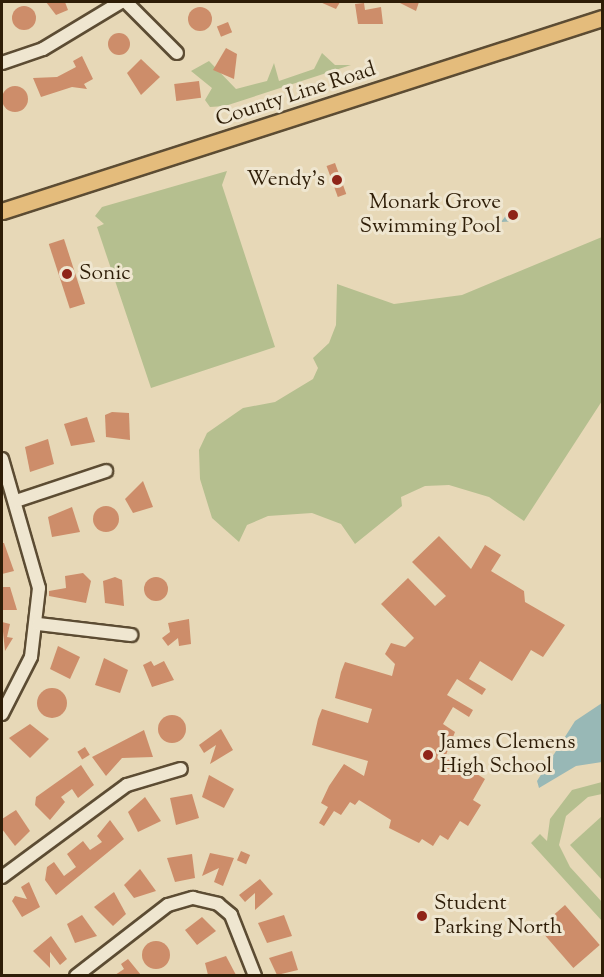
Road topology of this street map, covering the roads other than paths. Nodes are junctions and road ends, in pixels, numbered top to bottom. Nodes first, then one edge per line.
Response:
1 (121, 2) edge
2 (126, 2) edge
3 (603, 18) edge
4 (177, 53) dead end
5 (2, 63) edge
6 (2, 212) edge
7 (2, 459) edge
8 (106, 471) dead end
9 (16, 501) junction
10 (38, 624) junction
11 (131, 635) dead end
12 (2, 714) edge
13 (181, 769) dead end
14 (2, 877) edge
15 (76, 975) edge
16 (255, 975) edge

1 - 5 street
2 - 4 street
3 - 6 main road, County Line Road
7 - 9 street
8 - 9 street
9 - 10 street
10 - 11 street
10 - 12 street
13 - 14 street
15 - 16 street

